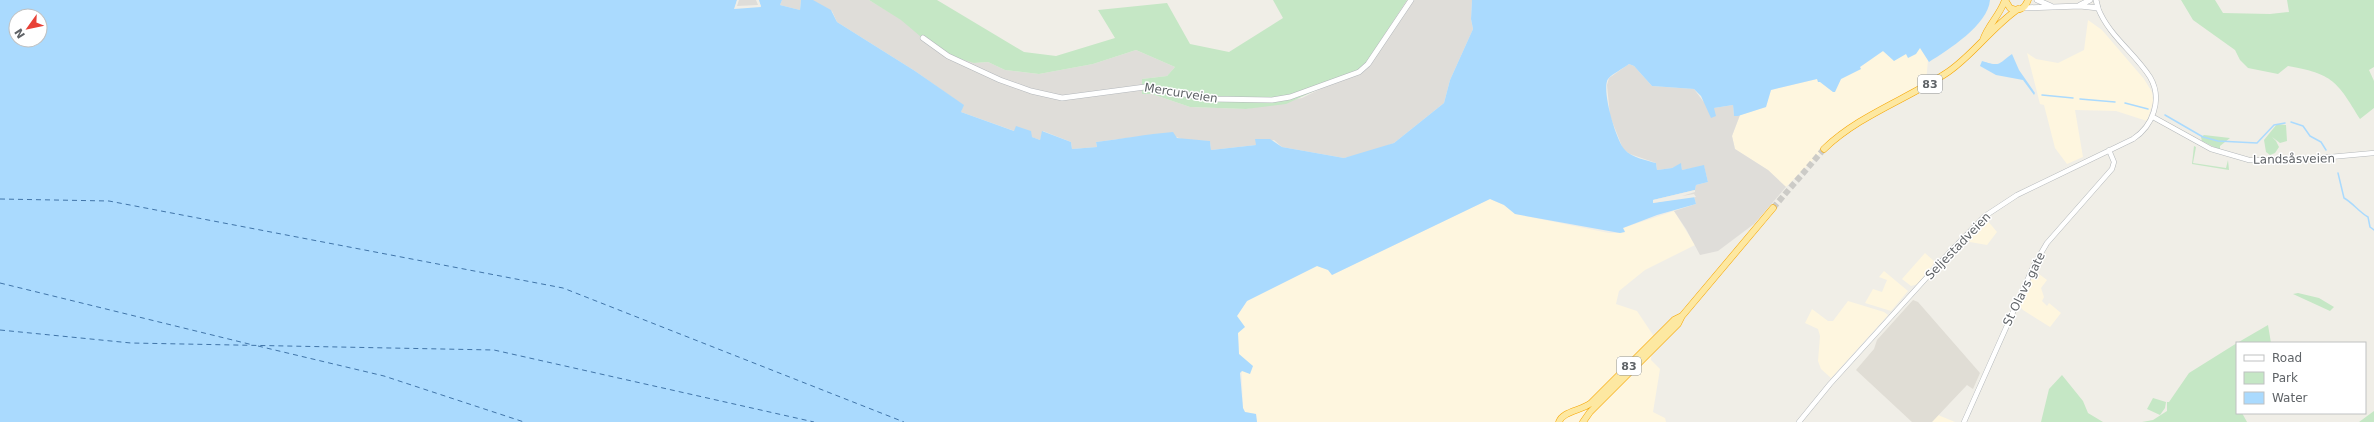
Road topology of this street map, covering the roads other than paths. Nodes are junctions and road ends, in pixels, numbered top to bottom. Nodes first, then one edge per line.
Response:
1 (1411, 0) edge
2 (2005, 0) edge
3 (2028, 0) edge
4 (2037, 0) edge
5 (2090, 0) edge
6 (2096, 0) edge
7 (2051, 6) junction
8 (2080, 6) junction
9 (2021, 8) junction
10 (2098, 8) junction
11 (923, 38) dead end
12 (1983, 40) junction
13 (2152, 116) junction
14 (1824, 149) tunnel mouth
15 (2109, 150) junction
16 (2374, 154) edge
17 (1773, 208) tunnel mouth
18 (1682, 316) junction
19 (1573, 413) junction
20 (1559, 422) edge
21 (1583, 422) edge
22 (1799, 422) edge
23 (1964, 422) edge

1 - 11 main road, Mercurveien
2 - 9 highway, 83
2 - 12 highway, 83
3 - 9 highway, 83
4 - 7 main road
5 - 8 main road
6 - 10 main road
7 - 8 main road
7 - 9 main road
8 - 10 main road
9 - 12 highway, 83
10 - 13 street
12 - 14 highway, 83
13 - 15 street, Seljestadveien
13 - 16 street, Landsåsveien
15 - 22 street, Seljestadveien
15 - 23 street, St Olavs gate
17 - 18 highway, 83
18 - 19 highway, 83
18 - 21 highway, 83
19 - 20 highway, 83
19 - 21 highway, 83

